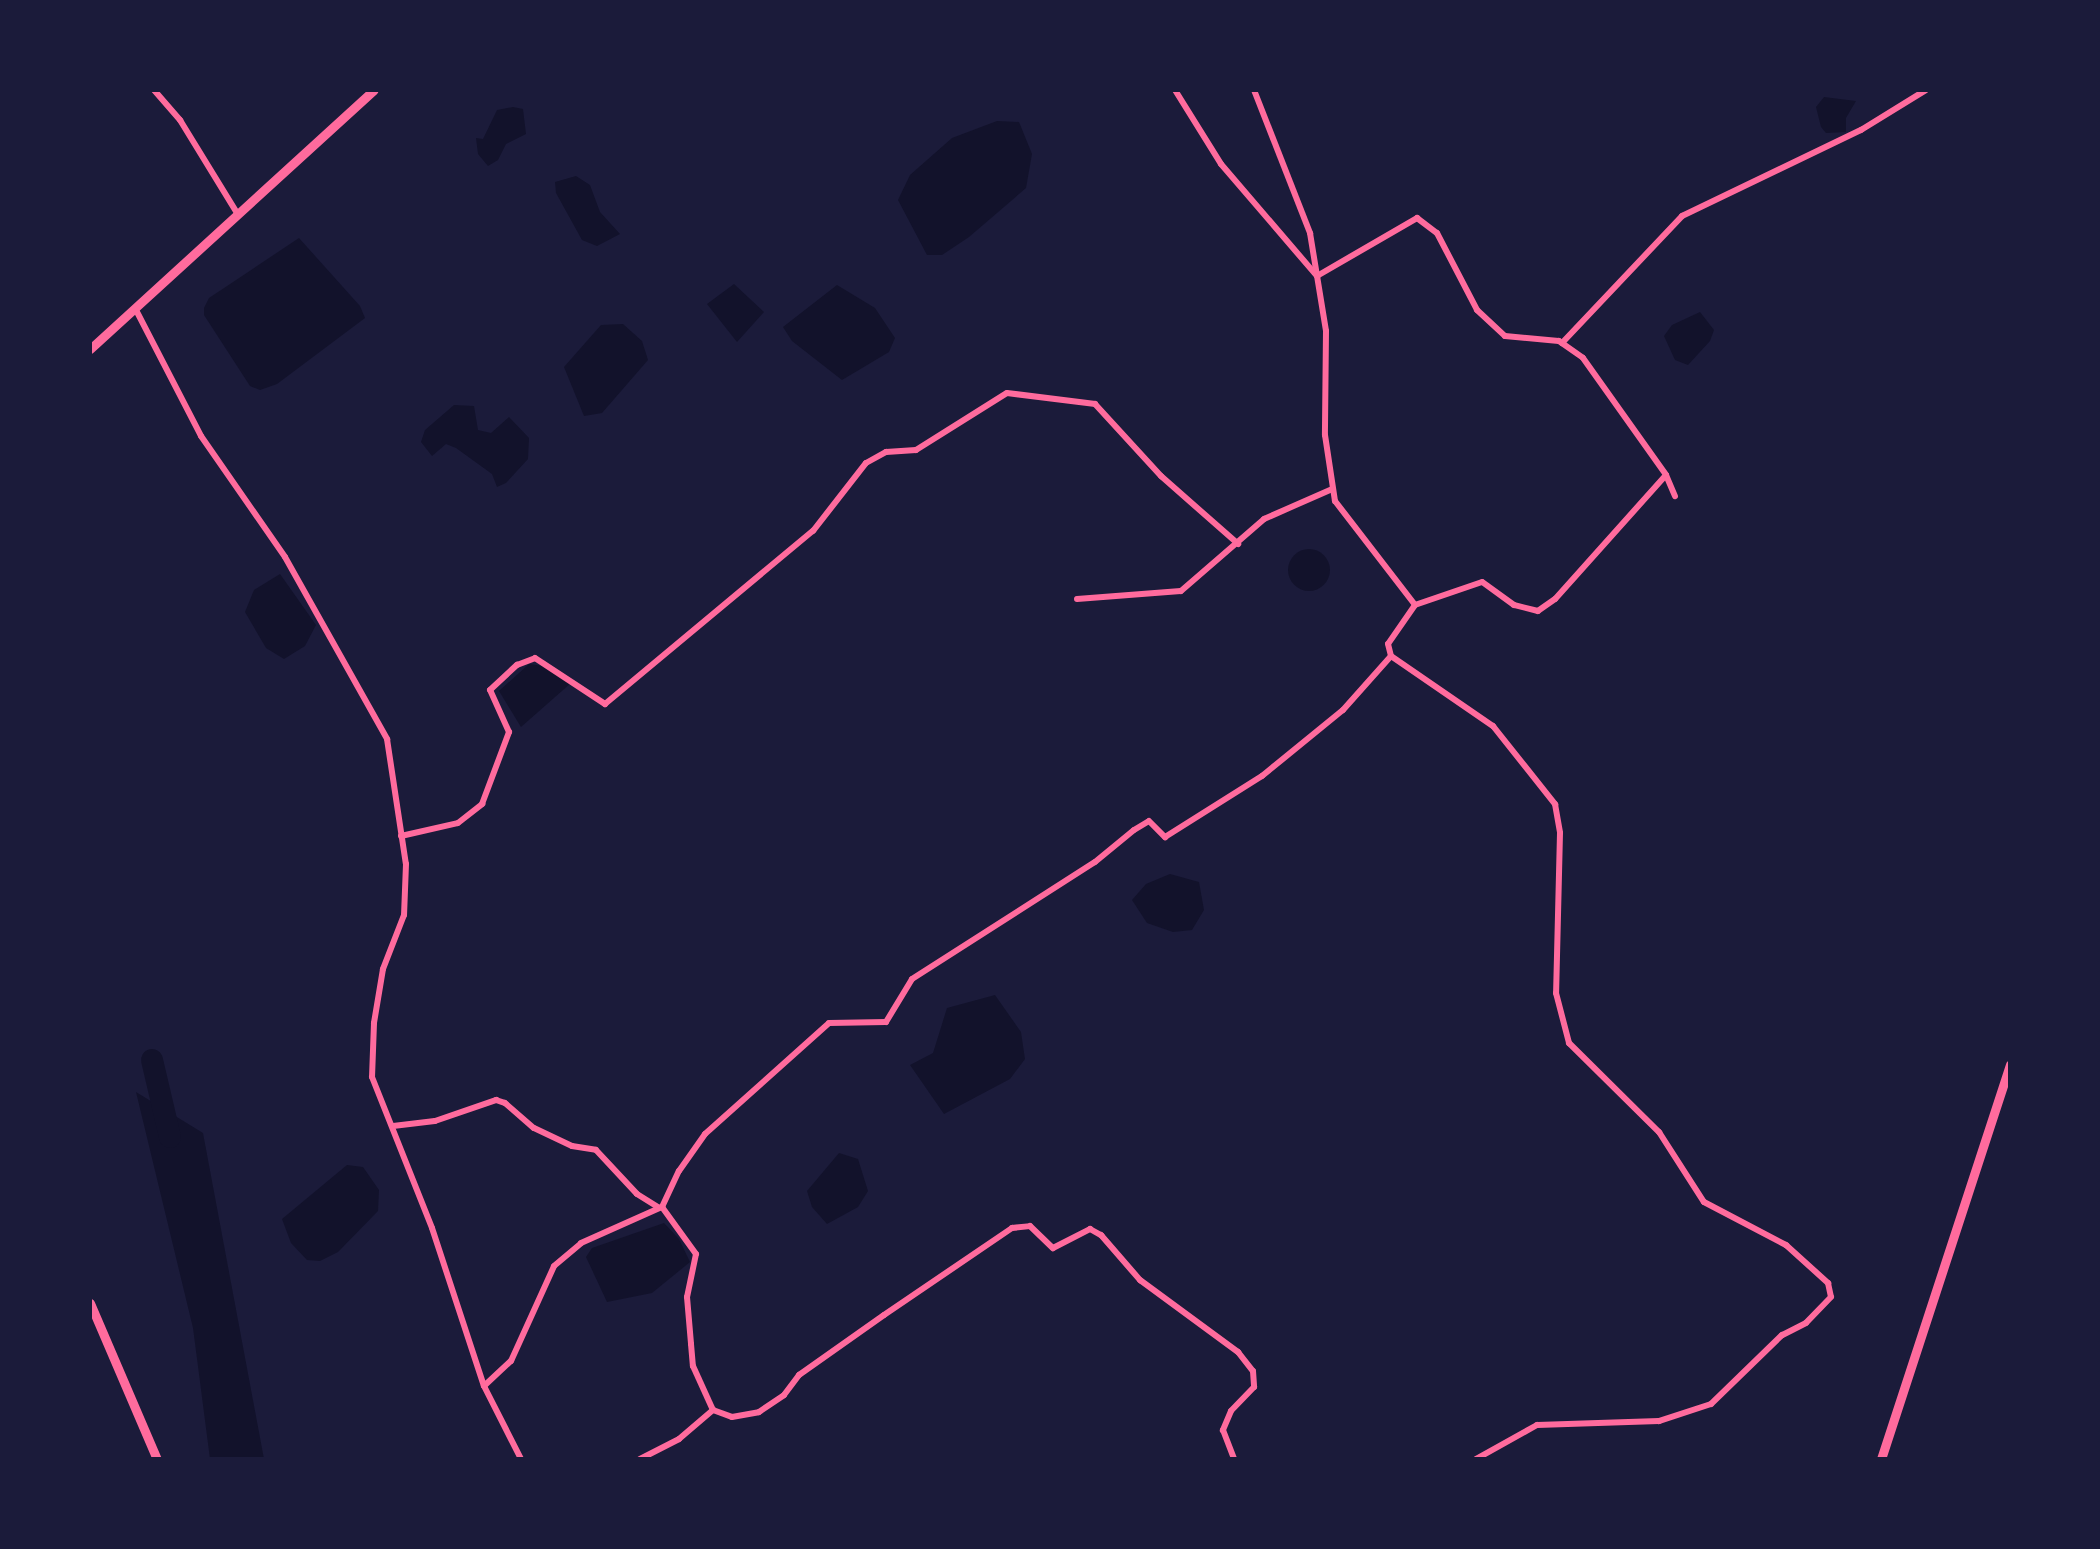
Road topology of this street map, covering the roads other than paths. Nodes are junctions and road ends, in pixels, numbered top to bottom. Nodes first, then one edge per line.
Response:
1 (154, 90) edge
2 (374, 90) edge
3 (1175, 90) edge
4 (1254, 90) edge
5 (1926, 90) edge
6 (237, 213) junction
7 (1317, 276) junction
8 (136, 310) junction
9 (1562, 343) junction
10 (90, 349) edge
11 (1666, 475) junction
12 (1332, 489) junction
13 (1675, 496) dead end
14 (1238, 544) junction
15 (1077, 599) dead end
16 (1415, 605) junction
17 (1391, 656) junction
18 (401, 836) junction
19 (2010, 1065) edge
20 (393, 1126) junction
21 (660, 1207) junction
22 (90, 1303) edge
23 (484, 1386) junction
24 (713, 1410) junction
25 (157, 1459) edge
26 (521, 1459) edge
27 (640, 1459) edge
28 (1234, 1459) edge
29 (1476, 1459) edge
30 (1881, 1459) edge

1 - 6 street
2 - 6 highway
3 - 7 street
4 - 7 street
5 - 9 street
6 - 8 highway
7 - 9 street
7 - 12 street
8 - 10 highway
8 - 18 street
9 - 11 street
11 - 13 street
11 - 16 street
12 - 14 street
12 - 16 street
14 - 15 street
14 - 18 street
16 - 17 street
17 - 21 street
17 - 29 street
18 - 20 street
19 - 30 highway
20 - 21 street
20 - 23 street
21 - 23 street
21 - 24 street
22 - 25 highway
23 - 26 street
24 - 27 street
24 - 28 street

